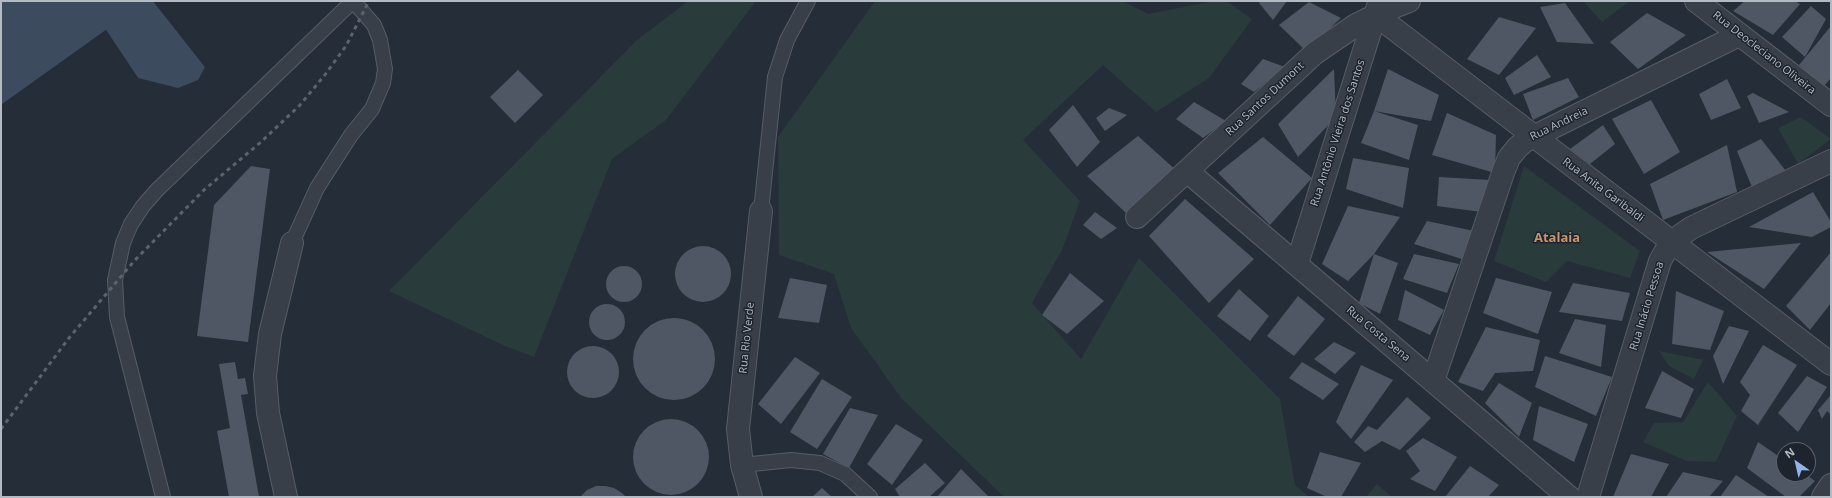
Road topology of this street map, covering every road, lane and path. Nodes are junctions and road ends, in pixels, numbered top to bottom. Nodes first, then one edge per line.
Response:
1 (353, 1) edge
2 (808, 1) edge
3 (1409, 1) edge
4 (1696, 1) edge
5 (1378, 8) edge
6 (1739, 34) junction
7 (1831, 106) edge
8 (1534, 136) junction
9 (1831, 161) edge
10 (1187, 171) junction
11 (761, 212) joint
12 (1137, 217) dead end
13 (1672, 242) junction
14 (292, 243) joint
15 (1297, 264) junction
16 (1831, 364) edge
17 (1433, 381) junction
18 (742, 465) junction
19 (1831, 485) edge
20 (162, 497) edge
21 (286, 497) edge
22 (751, 497) edge
23 (870, 497) edge
24 (1569, 497) edge
25 (1588, 497) edge
26 (1823, 497) edge

1 - 14 lane
1 - 20 lane
2 - 11 lane
3 - 5 street, Rua Santos Dumont
4 - 6 street, Rua Deocleciano Oliveira
5 - 8 street, Rua Anita Garibaldi
5 - 10 street, Rua Santos Dumont
5 - 15 street, Rua Antônio Vieira dos Santos
6 - 7 street, Rua Deocleciano Oliveira
6 - 8 street, Rua Andreia
8 - 13 street, Rua Anita Garibaldi
8 - 17 street, Rua Andreia
9 - 13 street, Rua Inácio Pessoa
10 - 12 street, Rua Santos Dumont
10 - 15 street, Rua Costa Sena
11 - 18 street, Rua Rio Verde
13 - 16 street, Rua Anita Garibaldi
13 - 25 street, Rua Inácio Pessoa
14 - 21 street
15 - 17 street, Rua Costa Sena
17 - 24 street, Rua Costa Sena
18 - 22 street, Rua Rio Verde
18 - 23 lane
19 - 26 street

